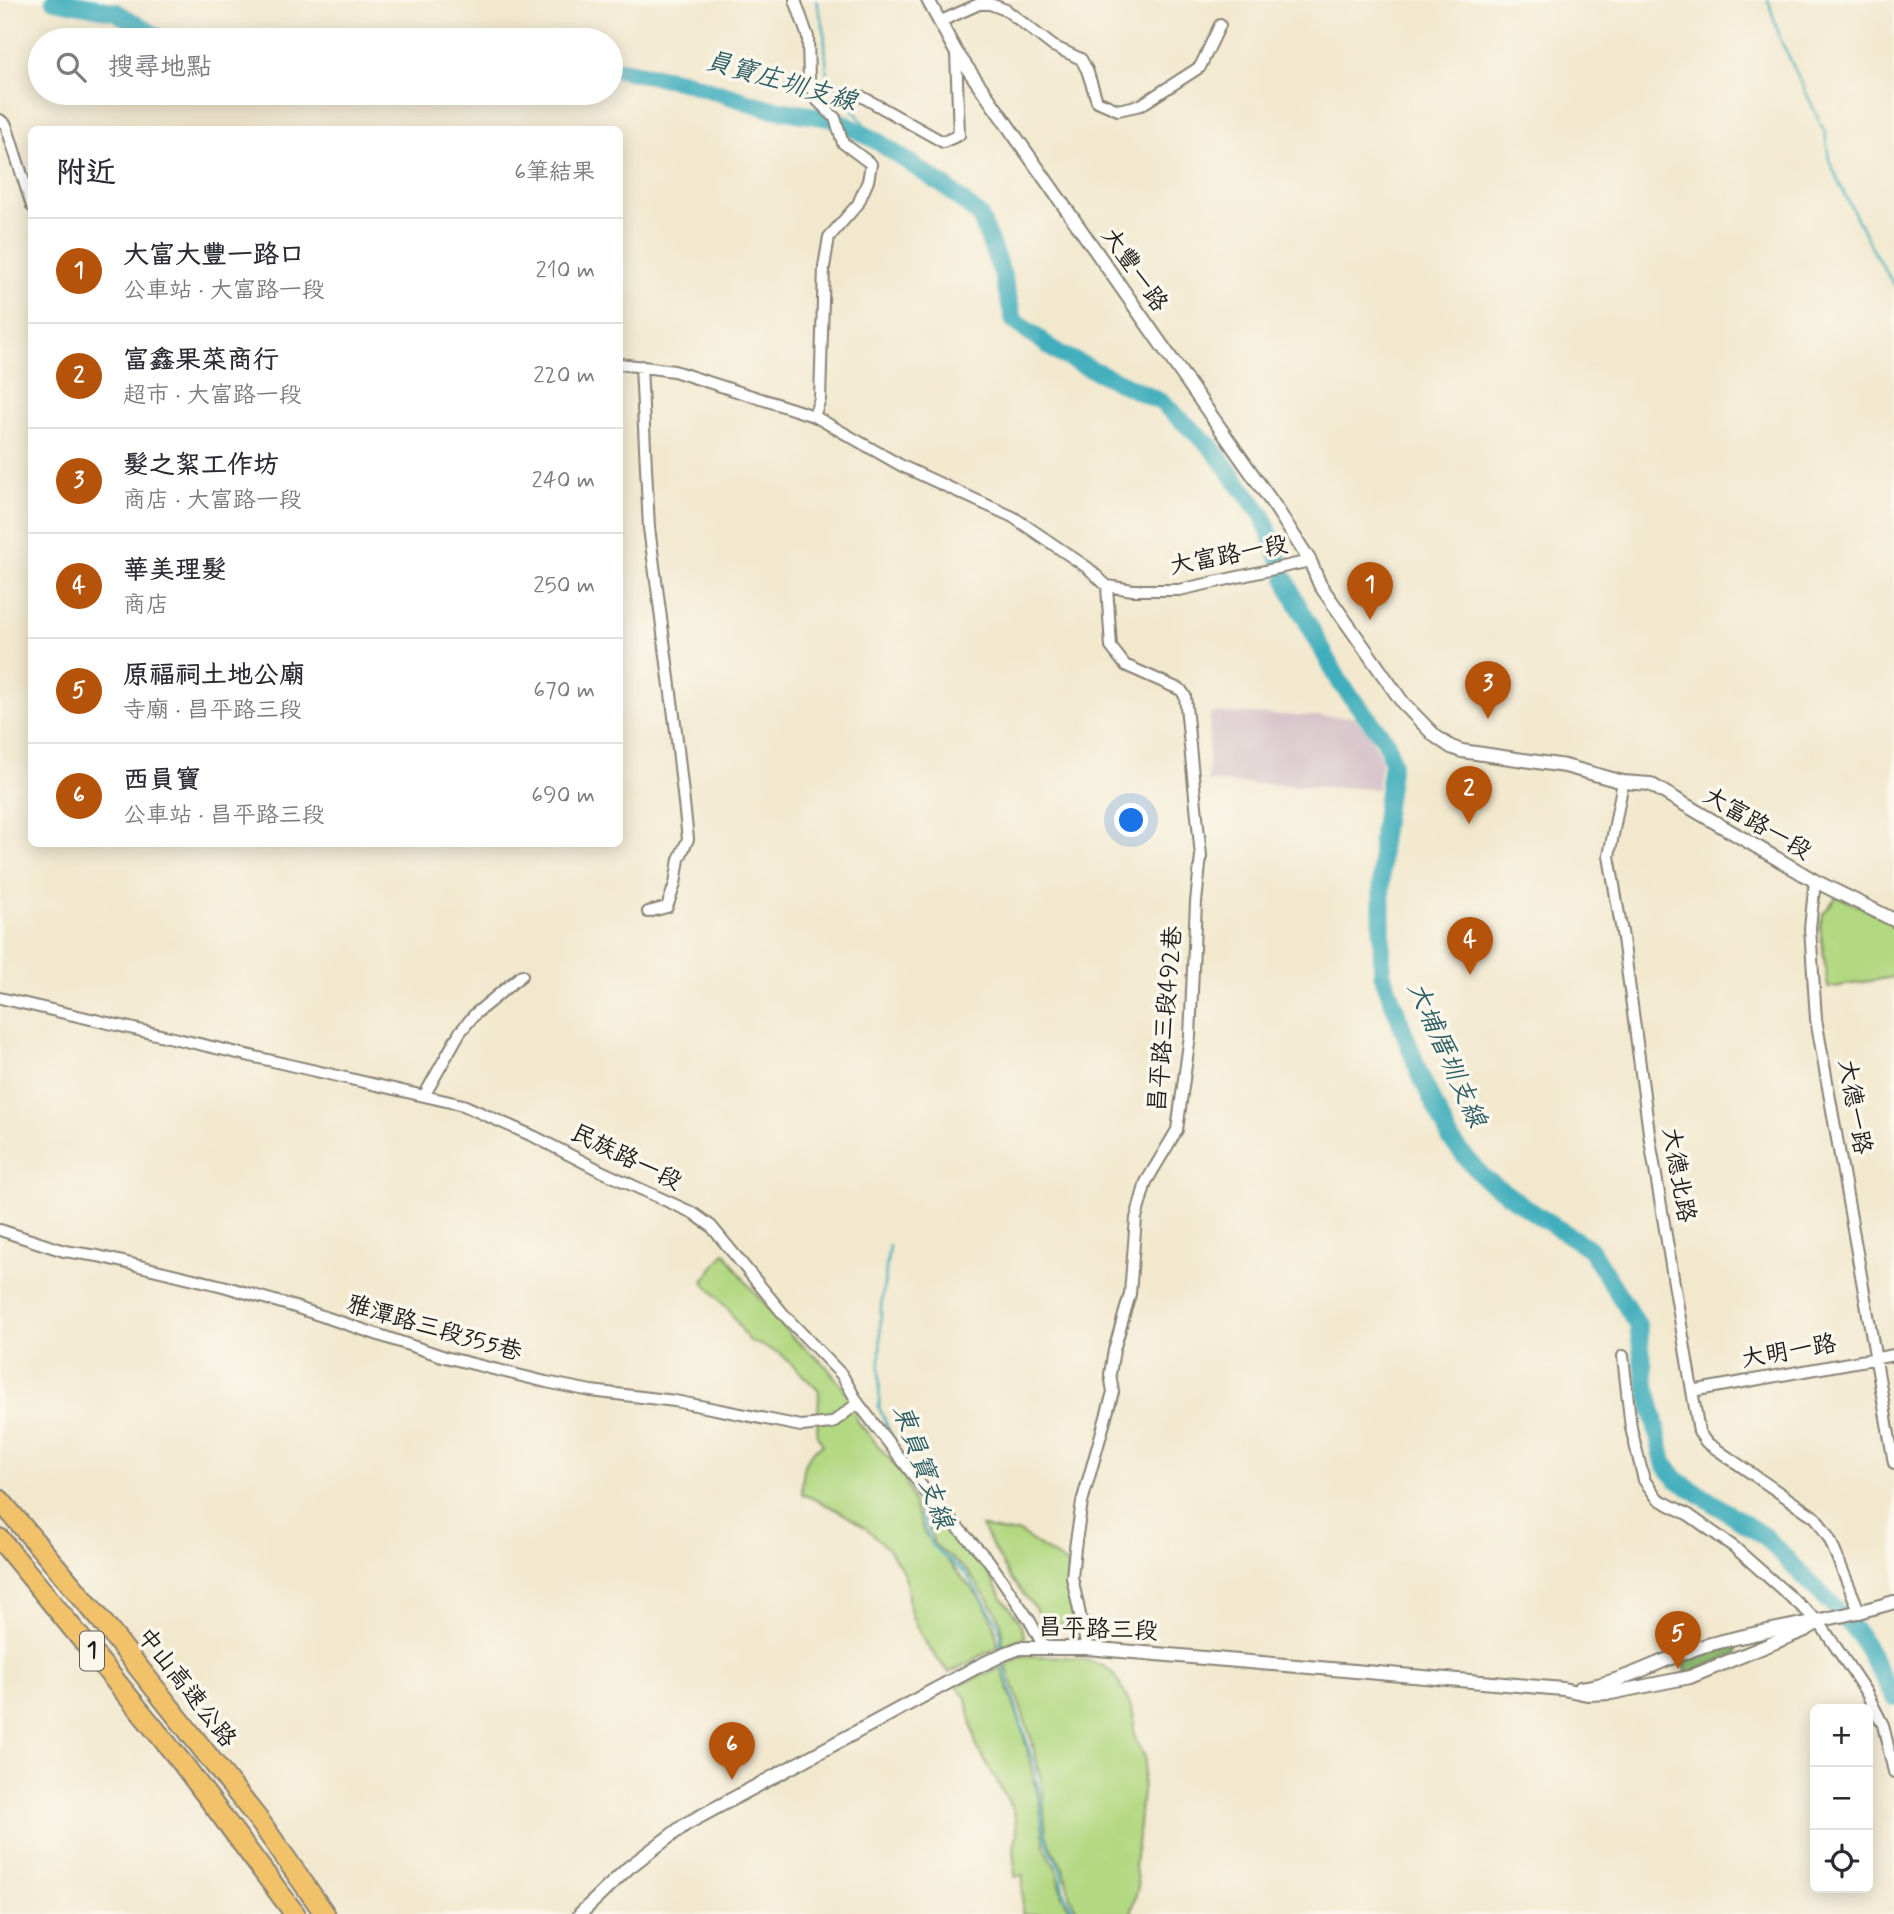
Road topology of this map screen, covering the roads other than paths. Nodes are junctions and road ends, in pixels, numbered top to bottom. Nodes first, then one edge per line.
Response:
1 (795, 0) edge
2 (928, 0) edge
3 (939, 22) junction
4 (1220, 25) dead end
5 (956, 52) junction
6 (859, 95) dead end
7 (0, 120) edge
8 (28, 194) edge
9 (623, 364) edge
10 (641, 366) junction
11 (814, 416) junction
12 (1310, 561) junction
13 (1107, 586) junction
14 (1623, 782) junction
15 (1815, 881) junction
16 (649, 912) dead end
17 (1894, 920) edge
18 (522, 975) dead end
19 (0, 998) edge
20 (424, 1096) junction
21 (0, 1230) edge
22 (1894, 1355) edge
23 (1623, 1356) dead end
24 (1874, 1358) junction
25 (1692, 1391) junction
26 (859, 1404) junction
27 (1894, 1463) edge
28 (0, 1500) edge
29 (0, 1539) edge
30 (1894, 1602) edge
31 (1860, 1613) junction
32 (1819, 1622) junction
33 (1044, 1647) junction
34 (1087, 1648) junction
35 (1563, 1689) junction
36 (1894, 1772) edge
37 (295, 1914) edge
38 (325, 1914) edge
39 (580, 1914) edge

1 - 11 street
2 - 3 street, 大豐一路
3 - 4 street
3 - 5 street, 大豐一路
5 - 6 street
5 - 12 street, 大豐一路
7 - 8 street
9 - 10 street
10 - 11 street
10 - 16 street
11 - 13 street
12 - 13 street, 大富路一段
12 - 14 street, 大富路一段
13 - 34 street, 昌平路三段492巷
14 - 15 street, 大富路一段
14 - 25 street, 大德北路
15 - 17 street, 大富路一段
15 - 24 street, 大德一路
18 - 20 street
19 - 20 street, 民族路一段
20 - 26 street, 民族路一段
21 - 26 street, 雅潭路三段355巷
22 - 24 street, 大明一路
23 - 32 street
24 - 25 street, 大明一路
24 - 27 street, 大德一路
25 - 31 street, 大德北路
26 - 33 street, 民族路一段
28 - 38 highway, 中山高速公路 / 1
29 - 37 highway, 中山高速公路 / 1
30 - 31 street, 昌平路三段
31 - 32 street, 昌平路三段
32 - 35 street, 昌平路三段
32 - 35 street, 昌平路三段
32 - 36 street
33 - 34 street, 昌平路三段
33 - 39 street, 昌平路三段
34 - 35 street, 昌平路三段

